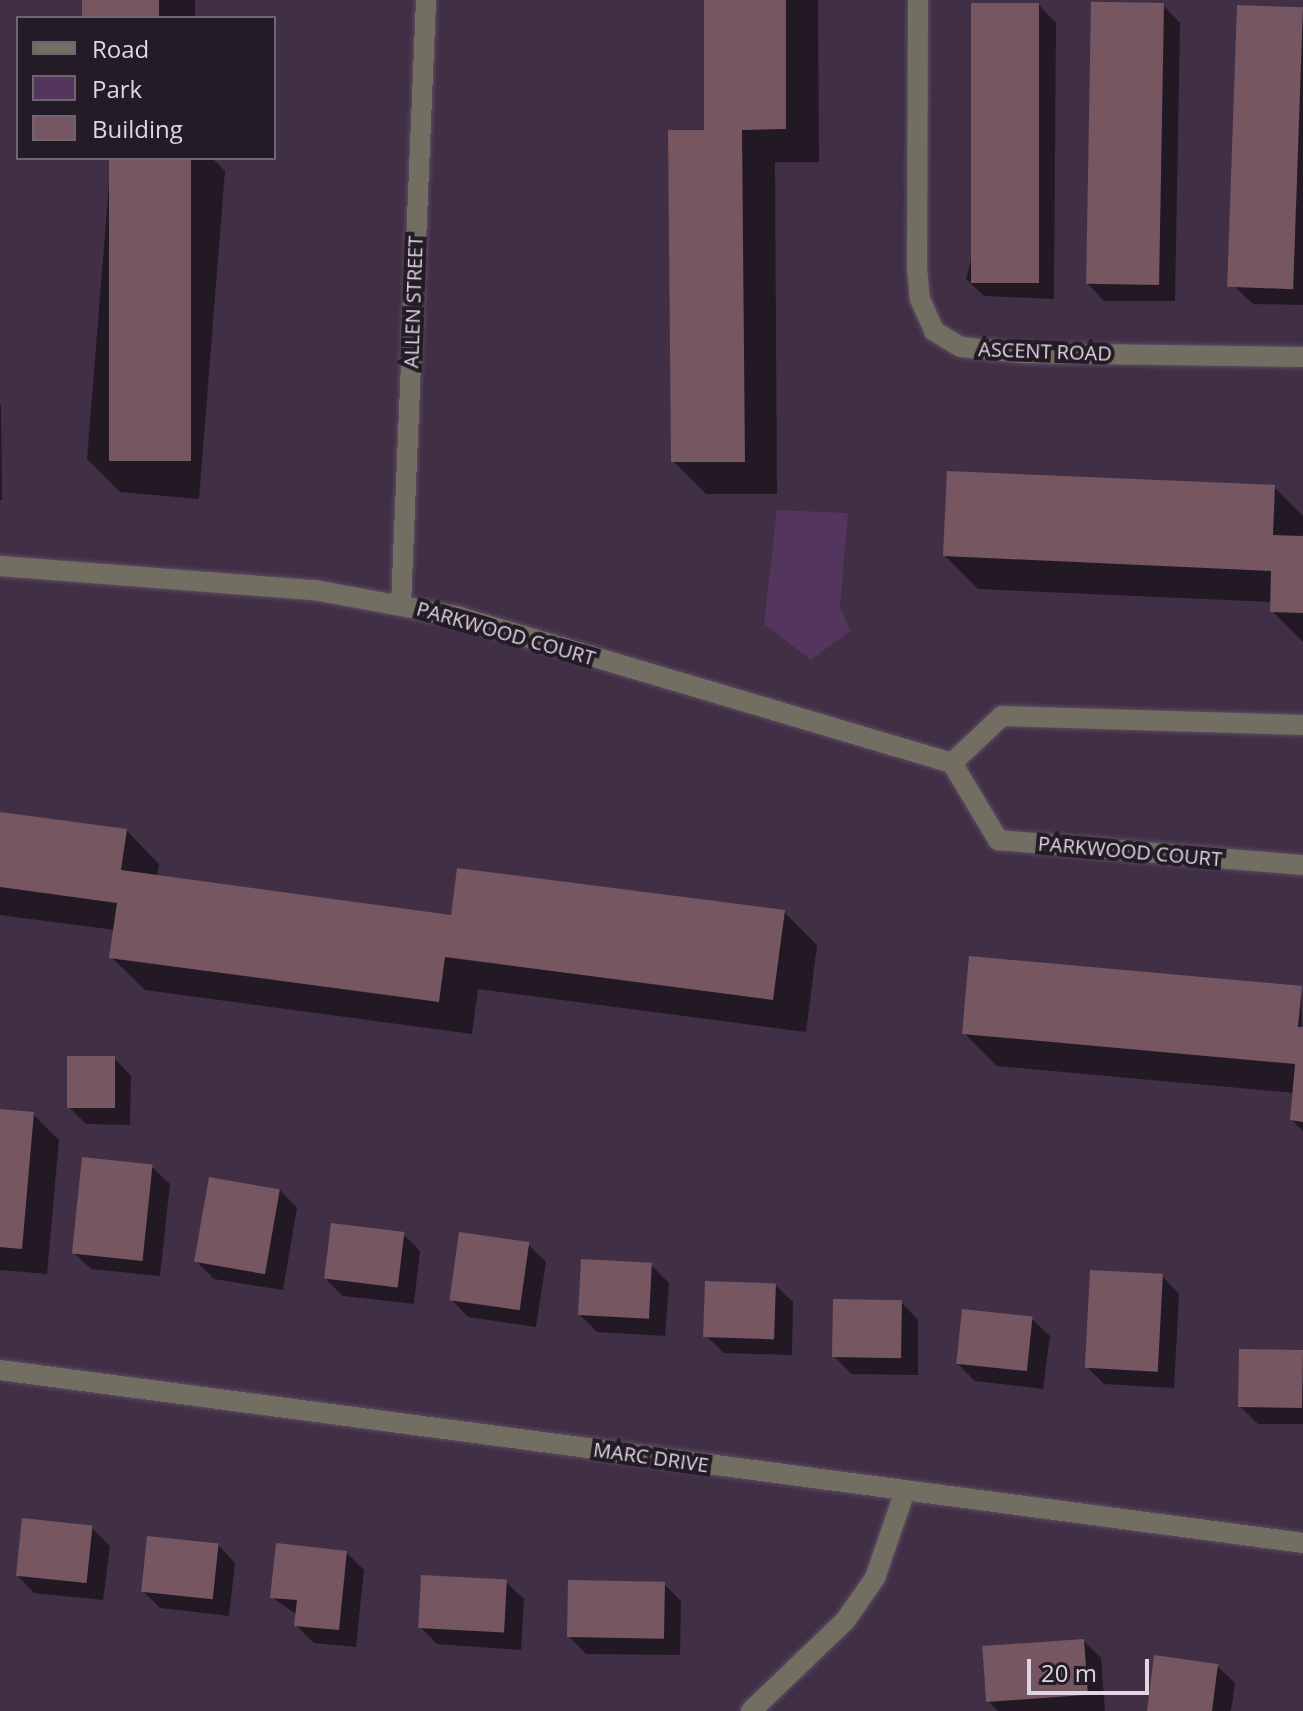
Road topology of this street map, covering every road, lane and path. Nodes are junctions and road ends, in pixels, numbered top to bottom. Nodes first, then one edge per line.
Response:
1 (426, 0) edge
2 (918, 0) edge
3 (1303, 357) edge
4 (0, 566) edge
5 (401, 605) junction
6 (1303, 725) edge
7 (952, 763) junction
8 (1303, 865) edge
9 (0, 1370) edge
10 (905, 1491) junction
11 (1303, 1543) edge
12 (751, 1711) edge

1 - 5 street, ALLEN STREET
2 - 3 street, ASCENT ROAD
4 - 5 street, PARKWOOD COURT
5 - 7 street, PARKWOOD COURT
6 - 7 street
7 - 8 street, PARKWOOD COURT
9 - 10 street, MARC DRIVE
10 - 11 street, MARC DRIVE
10 - 12 street

